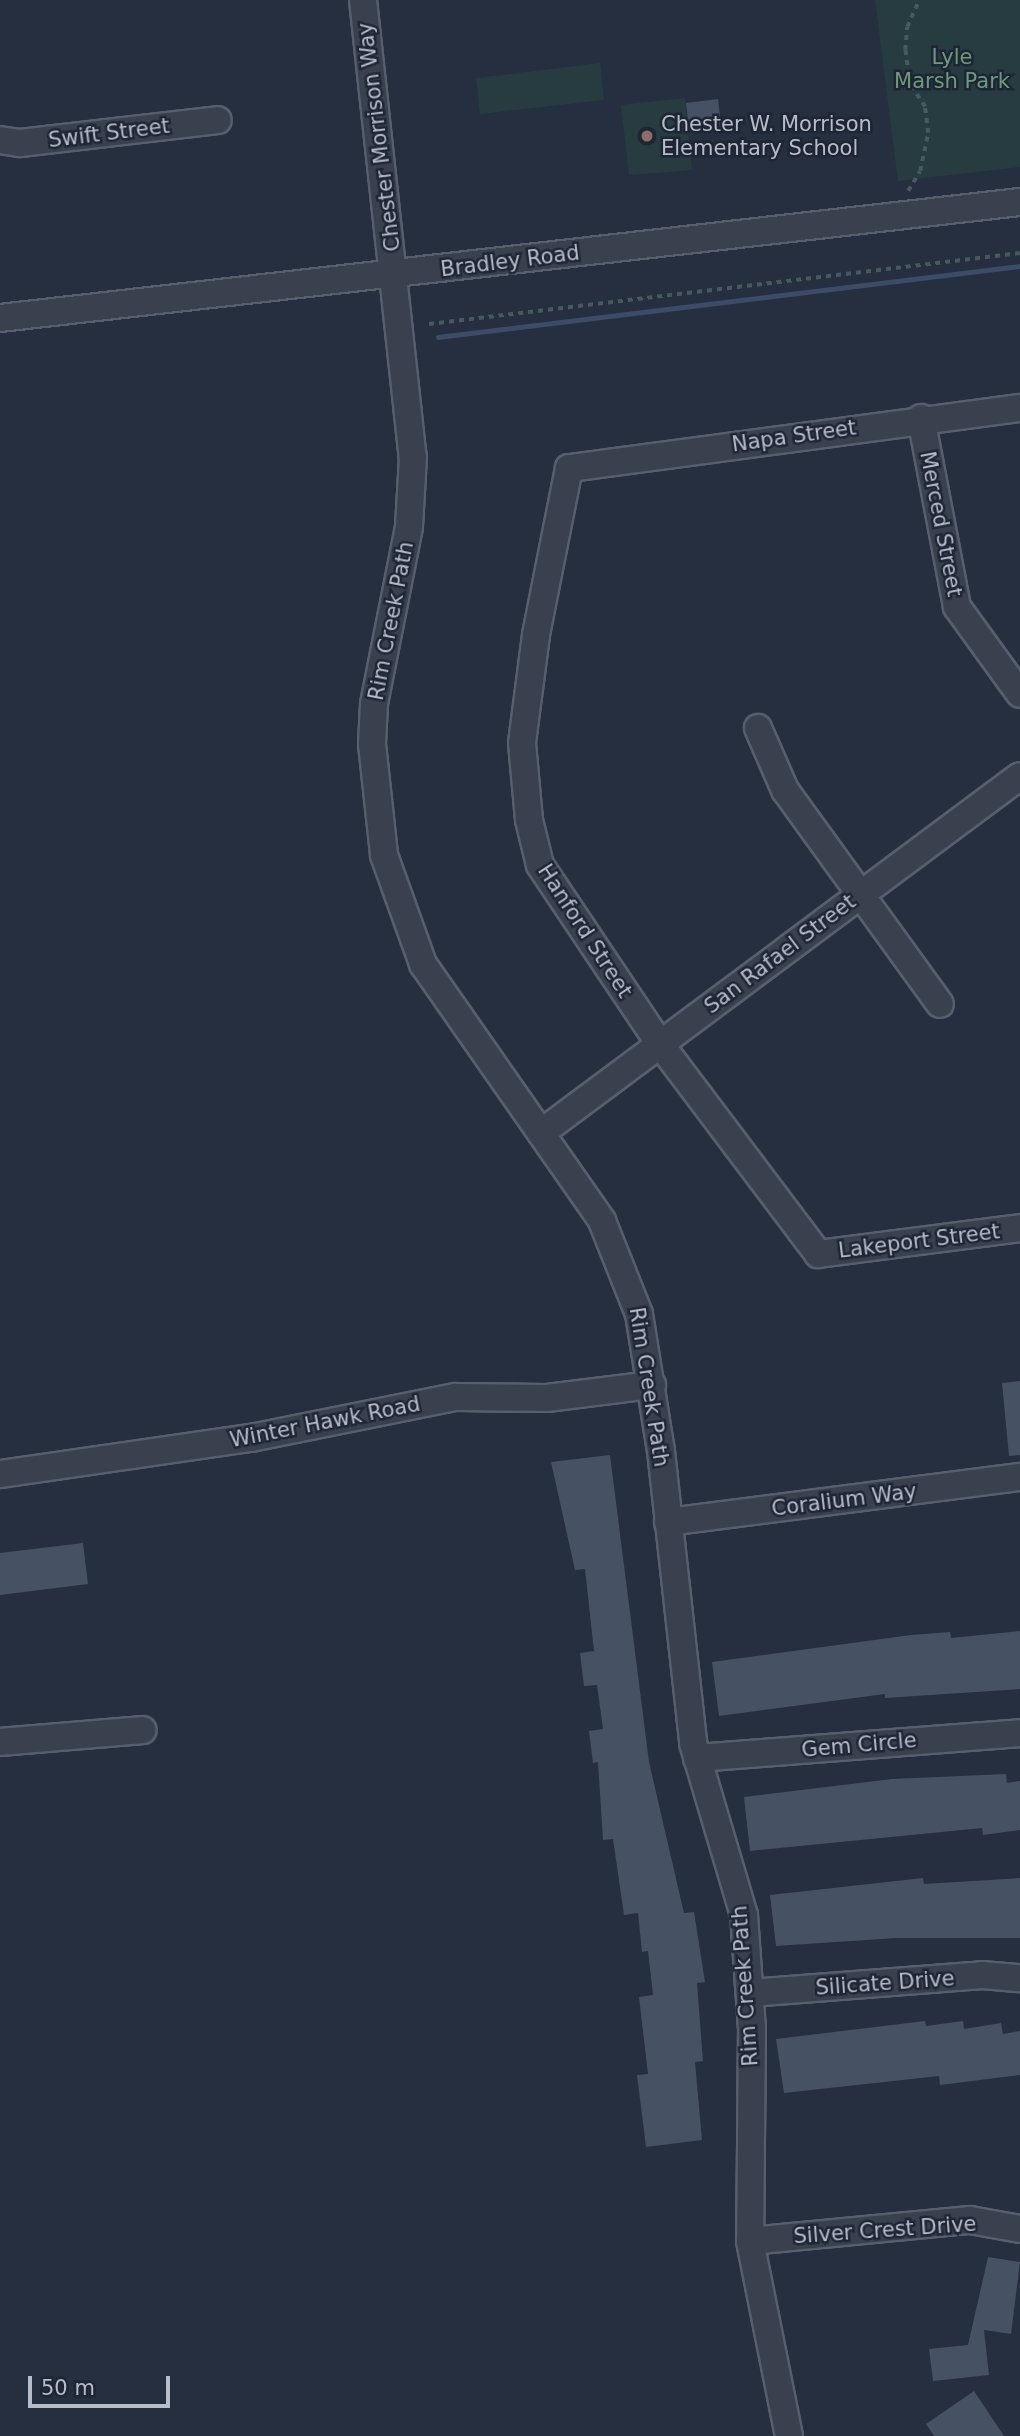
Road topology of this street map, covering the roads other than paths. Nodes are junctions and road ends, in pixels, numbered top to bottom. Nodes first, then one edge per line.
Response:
1 (363, 0) edge
2 (218, 120) dead end
3 (0, 140) edge
4 (1020, 202) edge
5 (395, 275) junction
6 (0, 318) edge
7 (1020, 408) edge
8 (921, 418) junction
9 (569, 468) joint
10 (1020, 694) edge
11 (758, 728) dead end
12 (1020, 776) edge
13 (862, 892) junction
14 (940, 1004) dead end
15 (660, 1044) junction
16 (541, 1133) junction
17 (1020, 1228) edge
18 (818, 1254) joint
19 (652, 1385) junction
20 (1, 1468) edge
21 (1020, 1477) edge
22 (668, 1522) junction
23 (142, 1730) dead end
24 (1020, 1732) edge
25 (0, 1742) edge
26 (697, 1758) junction
27 (1020, 1978) edge
28 (750, 1993) junction
29 (1020, 2229) edge
30 (750, 2241) junction
31 (789, 2436) edge

1 - 5 street, Chester Morrison Way
2 - 3 street, Swift Street
4 - 5 street, Bradley Road
5 - 6 street, Bradley Road
5 - 16 street, Rim Creek Path
7 - 8 street, Napa Street
8 - 9 street, Napa Street
8 - 10 street, Merced Street
9 - 15 street, Hanford Street
11 - 13 street
12 - 13 street, San Rafael Street
13 - 14 street
13 - 15 street, San Rafael Street
15 - 16 street, San Rafael Street
15 - 18 street, Hanford Street
16 - 19 street, Rim Creek Path
17 - 18 street, Lakeport Street
19 - 20 street, Winter Hawk Road
19 - 22 street, Rim Creek Path
21 - 22 street, Coralium Way
22 - 26 street, Rim Creek Path
23 - 25 street
24 - 26 street, Gem Circle
26 - 28 street, Rim Creek Path
27 - 28 street, Silicate Drive
28 - 30 street, Rim Creek Path
29 - 30 street, Silver Crest Drive
30 - 31 street, Rim Creek Path

